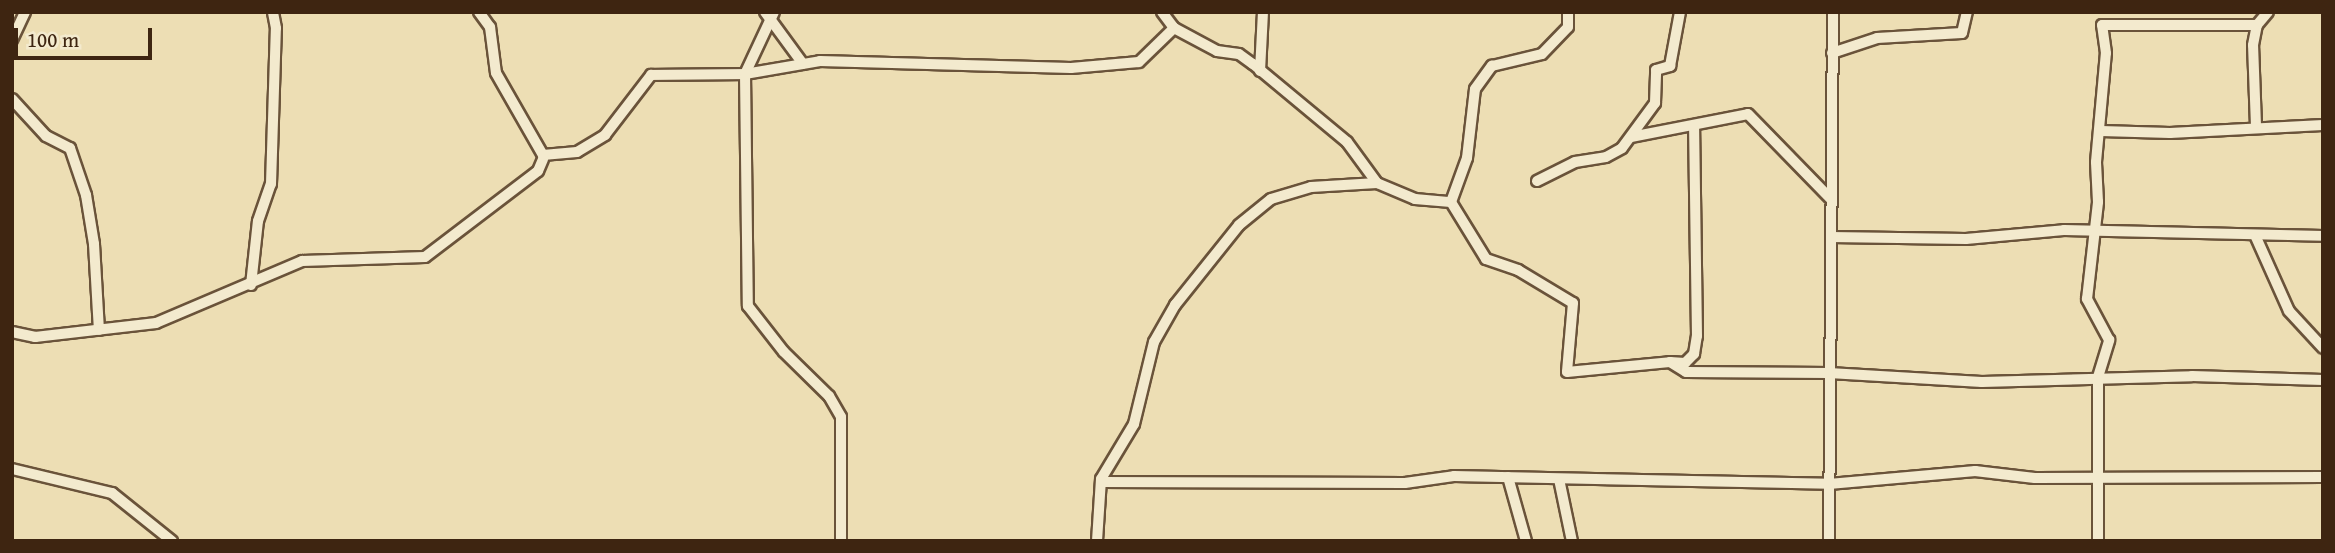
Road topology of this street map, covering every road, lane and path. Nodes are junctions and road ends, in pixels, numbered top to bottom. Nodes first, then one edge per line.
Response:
1 (25, 12) edge
2 (273, 12) edge
3 (479, 12) edge
4 (1162, 12) edge
5 (1263, 12) edge
6 (1568, 12) edge
7 (1680, 12) edge
8 (1833, 12) edge
9 (1967, 12) edge
10 (2268, 12) edge
11 (770, 15) edge
12 (2257, 25) junction
13 (1174, 27) junction
14 (12, 40) edge
15 (1832, 54) junction
16 (803, 64) junction
17 (1260, 71) junction
18 (745, 74) junction
19 (12, 99) edge
20 (1694, 125) junction
21 (2323, 125) edge
22 (2256, 126) junction
23 (2101, 131) junction
24 (1631, 137) junction
25 (543, 159) dead end
26 (1537, 181) dead end
27 (1377, 183) junction
28 (1831, 199) junction
29 (1451, 202) junction
30 (2096, 231) junction
31 (2255, 235) junction
32 (2323, 236) edge
33 (1831, 237) junction
34 (251, 285) junction
35 (99, 330) junction
36 (12, 332) edge
37 (2323, 348) edge
38 (1670, 362) junction
39 (1829, 373) junction
40 (2098, 377) junction
41 (2323, 380) edge
42 (12, 469) edge
43 (1507, 477) junction
44 (2323, 477) edge
45 (1559, 479) junction
46 (2100, 479) junction
47 (1101, 482) junction
48 (1829, 484) junction
49 (1830, 538) edge
50 (1572, 540) edge
51 (172, 541) edge
52 (841, 541) edge
53 (1097, 541) edge
54 (1526, 541) edge
55 (2098, 541) edge

1 - 14 street
2 - 34 street
3 - 18 street
4 - 13 street
5 - 17 street
6 - 29 street
7 - 24 street
8 - 15 street
9 - 15 street
10 - 12 street
11 - 16 street
11 - 18 street
12 - 22 street
12 - 23 street
13 - 16 street
13 - 17 street
15 - 28 street
16 - 18 street
17 - 27 street
18 - 52 street
19 - 35 street
20 - 24 street
20 - 28 street
20 - 38 street
21 - 22 street
22 - 23 street
23 - 30 street
24 - 26 street
25 - 34 street
27 - 29 street
27 - 47 street
28 - 33 street
29 - 38 street
30 - 31 street
30 - 33 street
30 - 40 street
31 - 32 street
31 - 37 street
33 - 39 street
34 - 35 street
35 - 36 street
38 - 39 street
39 - 40 street
39 - 48 street
40 - 41 street
40 - 46 street
42 - 51 street
43 - 45 street
43 - 47 street
43 - 54 street
44 - 46 street
45 - 48 street
45 - 50 street
46 - 48 street
46 - 55 street
47 - 53 street
48 - 49 street

